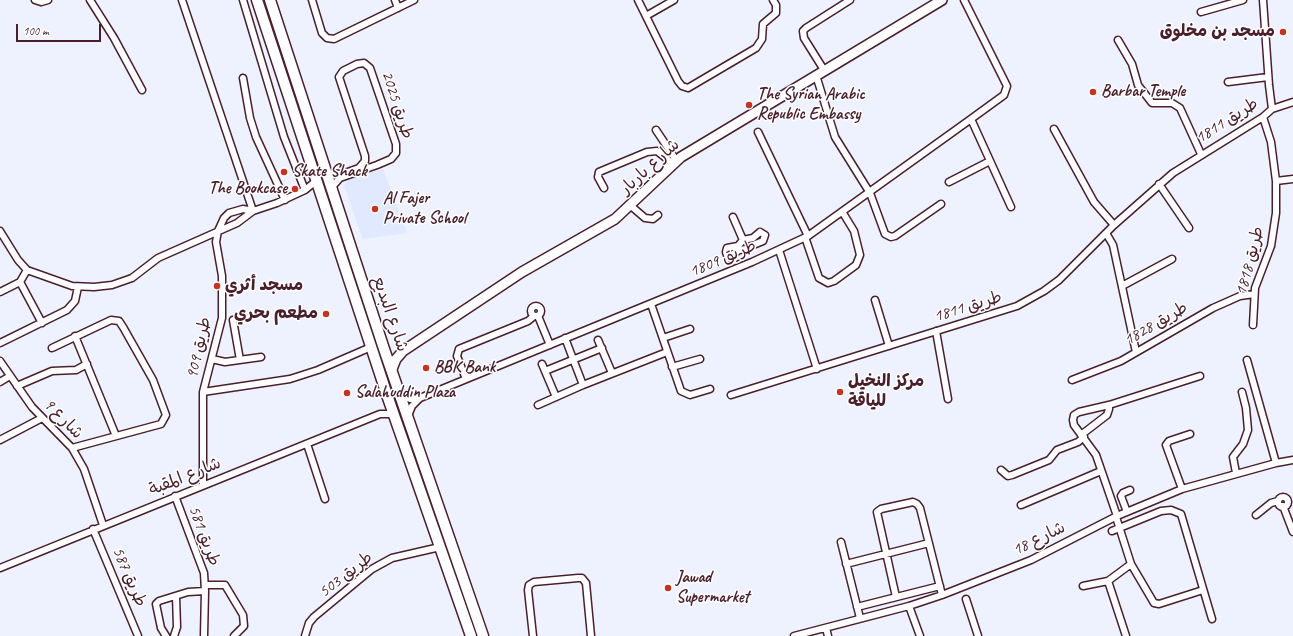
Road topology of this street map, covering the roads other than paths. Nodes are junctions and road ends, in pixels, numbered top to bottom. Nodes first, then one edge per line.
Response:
1 (35, 0) edge
2 (48, 0) edge
3 (90, 0) edge
4 (182, 0) edge
5 (243, 0) edge
6 (257, 0) edge
7 (270, 0) edge
8 (312, 0) edge
9 (395, 0) edge
10 (414, 0) edge
11 (638, 0) edge
12 (674, 0) edge
13 (835, 0) edge
14 (850, 0) edge
15 (942, 0) edge
16 (964, 0) edge
17 (1243, 0) edge
18 (1263, 0) edge
19 (774, 1) edge
20 (839, 7) junction
21 (398, 8) junction
22 (1201, 12) dead end
23 (646, 16) junction
24 (1118, 40) dead end
25 (820, 73) junction
26 (1268, 77) junction
27 (243, 78) dead end
28 (1228, 82) dead end
29 (142, 90) dead end
30 (1293, 102) edge
31 (1272, 109) junction
32 (1263, 117) junction
33 (971, 120) junction
34 (1054, 129) dead end
35 (656, 130) dead end
36 (758, 132) dead end
37 (1201, 154) junction
38 (365, 156) junction
39 (990, 161) junction
40 (674, 162) junction
41 (376, 165) junction
42 (326, 173) junction
43 (1293, 179) edge
44 (316, 181) junction
45 (1276, 181) junction
46 (949, 182) dead end
47 (1159, 184) junction
48 (331, 188) junction
49 (604, 188) dead end
50 (305, 190) junction
51 (870, 193) junction
52 (285, 200) junction
53 (941, 204) dead end
54 (631, 206) junction
55 (1011, 207) dead end
56 (253, 211) junction
57 (843, 213) junction
58 (658, 215) dead end
59 (733, 217) dead end
60 (1114, 226) junction
61 (1189, 228) dead end
62 (218, 230) junction
63 (0, 231) edge
64 (1106, 233) junction
65 (807, 237) junction
66 (743, 240) junction
67 (3, 241) edge
68 (738, 248) junction
69 (747, 249) junction
70 (779, 250) junction
71 (728, 258) junction
72 (1172, 259) dead end
73 (752, 262) junction
74 (731, 264) dead end
75 (27, 270) junction
76 (20, 282) junction
77 (1122, 286) junction
78 (78, 287) junction
79 (0, 292) edge
80 (1254, 294) junction
81 (875, 300) dead end
82 (651, 304) junction
83 (233, 320) dead end
84 (42, 323) junction
85 (1252, 325) dead end
86 (690, 329) dead end
87 (936, 331) junction
88 (75, 336) junction
89 (565, 338) junction
90 (662, 338) junction
91 (598, 340) dead end
92 (0, 343) edge
93 (550, 345) junction
94 (889, 346) junction
95 (371, 347) junction
96 (52, 348) dead end
97 (602, 348) junction
98 (384, 349) junction
99 (403, 351) junction
100 (667, 352) junction
101 (1136, 352) junction
102 (261, 357) dead end
103 (212, 359) junction
104 (574, 359) junction
105 (700, 359) dead end
106 (240, 360) junction
107 (1247, 360) dead end
108 (0, 361) edge
109 (86, 364) junction
110 (542, 364) dead end
111 (672, 367) junction
112 (392, 369) junction
113 (818, 369) junction
114 (545, 371) junction
115 (612, 373) junction
116 (10, 376) junction
117 (1200, 376) dead end
118 (466, 379) junction
119 (1072, 380) dead end
120 (0, 382) edge
121 (583, 385) junction
122 (17, 386) junction
123 (710, 389) dead end
124 (203, 392) junction
125 (1242, 392) dead end
126 (387, 395) junction
127 (731, 395) dead end
128 (401, 396) junction
129 (556, 397) junction
130 (420, 398) junction
131 (948, 398) dead end
132 (538, 405) dead end
133 (1109, 405) junction
134 (380, 414) junction
135 (395, 416) junction
136 (408, 416) junction
137 (42, 418) junction
138 (1190, 434) dead end
139 (116, 436) junction
140 (1083, 436) junction
141 (0, 440) edge
142 (307, 444) junction
143 (72, 448) junction
144 (420, 453) junction
145 (409, 457) junction
146 (1293, 460) edge
147 (1276, 463) junction
148 (1001, 470) dead end
149 (1101, 471) junction
150 (1236, 473) junction
151 (203, 485) junction
152 (1182, 489) junction
153 (1130, 490) dead end
154 (175, 496) junction
155 (325, 499) dead end
156 (1290, 499) edge
157 (1278, 501) junction
158 (1021, 505) dead end
159 (1283, 506) junction
160 (1126, 512) junction
161 (1256, 515) dead end
162 (1116, 516) junction
163 (103, 525) junction
164 (1119, 528) junction
165 (93, 529) junction
166 (1112, 530) dead end
167 (1293, 532) edge
168 (841, 542) dead end
169 (929, 543) junction
170 (440, 547) junction
171 (886, 554) junction
172 (846, 564) junction
173 (1131, 564) junction
174 (0, 568) edge
175 (1108, 581) junction
176 (940, 586) junction
177 (1083, 586) dead end
178 (205, 588) junction
179 (1203, 590) junction
180 (176, 596) junction
181 (942, 596) junction
182 (896, 597) junction
183 (966, 599) dead end
184 (909, 606) junction
185 (857, 607) junction
186 (860, 618) junction
187 (1212, 619) dead end
188 (826, 628) junction
189 (138, 636) edge
190 (166, 636) edge
191 (174, 636) edge
192 (204, 636) edge
193 (234, 636) edge
194 (305, 636) edge
195 (471, 636) edge
196 (483, 636) edge
197 (533, 636) edge
198 (591, 636) edge
199 (794, 636) edge
200 (828, 636) edge
201 (920, 636) edge
202 (978, 636) edge
203 (1126, 636) edge

1 - 2 street
3 - 29 street
4 - 56 street
5 - 50 street
6 - 44 main road, شارع البديع
7 - 42 main road, شارع البديع
8 - 21 street
9 - 21 street
10 - 21 street
11 - 23 street
12 - 23 street
13 - 20 street
14 - 20 street
15 - 25 street, شارع باربار
16 - 33 street, طريق 1809
17 - 22 street
18 - 26 street
19 - 23 street
20 - 25 street
24 - 37 street
25 - 40 street, شارع باربار
25 - 51 street
26 - 28 street
26 - 31 street
27 - 52 street
30 - 31 street, طريق 1811
31 - 32 street, طريق 1811
32 - 37 street, طريق 1811
32 - 45 street, طريق 1818
33 - 39 street
33 - 51 street, طريق 1809
34 - 60 street
35 - 40 street
36 - 65 street
37 - 47 street, طريق 1811
38 - 41 street
38 - 41 street, طريق 2025
38 - 42 street
39 - 46 street
39 - 55 street
40 - 49 street
40 - 54 street, شارع باربار
41 - 48 street, طريق 2025
42 - 48 main road, شارع البديع
43 - 45 street
44 - 50 street
44 - 95 main road, شارع البديع
45 - 80 street, طريق 1818
47 - 60 street, طريق 1811
47 - 61 street
48 - 98 main road, شارع البديع
50 - 52 street
51 - 53 street
51 - 57 street, طريق 1809
52 - 56 street
54 - 58 street
54 - 99 street, شارع باربار
56 - 62 street
56 - 62 street, طريق 909
57 - 65 street, طريق 1809
57 - 65 street
59 - 66 street
60 - 64 street, طريق 1811
62 - 78 street
62 - 103 street, طريق 909
63 - 67 street
64 - 77 street
64 - 87 street, طريق 1811
65 - 70 street, طريق 1809
66 - 68 street
66 - 69 street
67 - 75 street
68 - 69 street
68 - 71 street
68 - 71 street
69 - 73 street
70 - 73 street, طريق 1809
70 - 113 street
71 - 74 street
72 - 77 street
73 - 82 street, طريق 1809
75 - 76 street
75 - 78 street
76 - 79 street
76 - 84 street
77 - 101 street
78 - 84 street
80 - 85 street, طريق 1818
80 - 101 street, طريق 1828
81 - 94 street
82 - 89 street, طريق 1809
82 - 90 street
83 - 106 street
84 - 92 street
86 - 90 street
87 - 94 street, طريق 1811
87 - 131 street
88 - 96 street
88 - 109 street
88 - 139 street
89 - 93 street, طريق 1809
89 - 104 street
90 - 100 street
91 - 97 street
93 - 118 street, طريق 1809
93 - 118 street
94 - 113 street, طريق 1811
95 - 124 street
95 - 126 main road, شارع البديع
97 - 104 street
97 - 115 street
98 - 99 street
98 - 112 main road, شارع البديع
99 - 112 street, شارع باربار
100 - 111 street
100 - 115 street
101 - 119 street, طريق 1828
102 - 106 street
103 - 106 street
103 - 124 street, طريق 909
104 - 114 street
104 - 121 street
105 - 111 street
107 - 147 street
108 - 116 street, شارع 9
109 - 122 street
109 - 139 street
110 - 114 street
111 - 123 street
112 - 128 main road, شارع البديع
113 - 127 street, طريق 1811
114 - 129 street
115 - 121 street
116 - 120 street
116 - 122 street, شارع 9
117 - 133 street
118 - 130 street, طريق 1809
121 - 129 street
122 - 137 street, شارع 9
124 - 151 street, طريق 909
125 - 150 street
126 - 134 street
126 - 135 main road, شارع البديع
128 - 130 street, طريق 1809
128 - 136 main road, شارع البديع
129 - 132 street
130 - 136 street
133 - 140 street
133 - 140 street
134 - 135 street, شارع المقبة
134 - 142 street, شارع المقبة
135 - 145 main road, شارع البديع
136 - 144 main road, شارع البديع
137 - 141 street
137 - 143 street, شارع 9
138 - 152 street
139 - 143 street
140 - 148 street
140 - 149 street
142 - 151 street, شارع المقبة
142 - 155 street
143 - 163 street, شارع 9
144 - 145 main road
144 - 196 main road, شارع البديع
145 - 170 main road, شارع البديع
146 - 147 street, شارع 18
147 - 150 street, شارع 18
149 - 158 street
149 - 162 street
150 - 152 street, شارع 18
151 - 154 street, شارع المقبة
152 - 160 street, شارع 18
153 - 160 street
154 - 163 street, شارع المقبة
154 - 178 street, طريق 581
156 - 157 street
156 - 159 street
157 - 159 street
157 - 161 street
159 - 167 street
160 - 162 street, شارع 18
162 - 164 street
162 - 181 street, شارع 18
163 - 165 street, شارع المقبة
164 - 166 street
164 - 173 street
164 - 179 street
165 - 174 street, شارع المقبة
165 - 189 street, طريق 587
168 - 172 street
169 - 171 street
169 - 171 street
169 - 176 street
170 - 194 street, طريق 503
170 - 195 main road, شارع البديع
171 - 172 street
171 - 182 street
172 - 185 street
173 - 175 street
173 - 179 street
175 - 177 street
175 - 203 street
176 - 181 street
176 - 182 street
178 - 180 street
178 - 192 street, طريق 581
178 - 193 street, طريق 581
179 - 187 street
180 - 190 street
180 - 191 street
181 - 184 street, شارع 18
182 - 185 street
183 - 202 street
184 - 186 street, شارع 18
184 - 201 street
185 - 186 street
186 - 188 street, شارع 18
188 - 199 street, شارع 18
188 - 200 street
197 - 198 street

